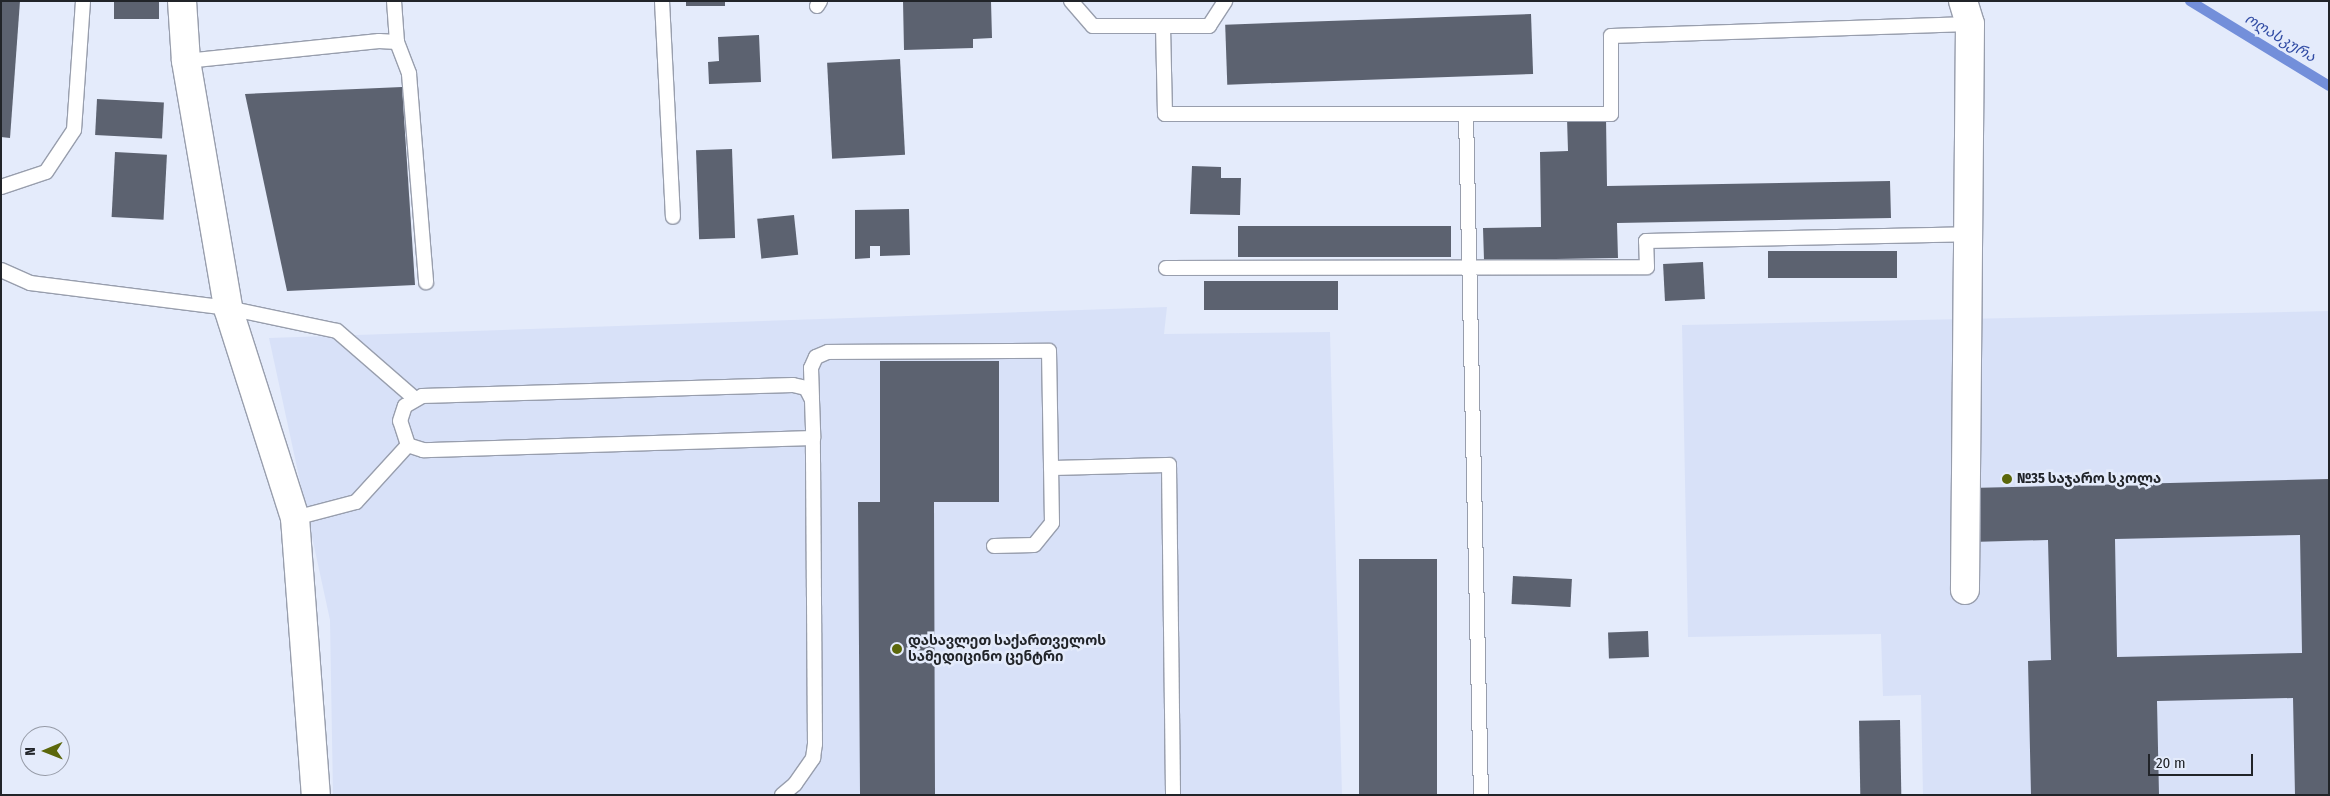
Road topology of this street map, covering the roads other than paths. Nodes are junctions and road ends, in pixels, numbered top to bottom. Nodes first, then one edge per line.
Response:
1 (83, 1) edge
2 (182, 1) edge
3 (394, 1) edge
4 (662, 1) edge
5 (1072, 1) edge
6 (1225, 1) edge
7 (1967, 13) edge
8 (1163, 26) junction
9 (397, 42) junction
10 (186, 61) junction
11 (1466, 115) junction
12 (1, 187) edge
13 (673, 217) dead end
14 (1968, 234) junction
15 (1166, 268) dead end
16 (1467, 268) junction
17 (1, 270) edge
18 (426, 282) dead end
19 (228, 308) junction
20 (414, 398) junction
21 (812, 400) junction
22 (813, 438) junction
23 (408, 445) junction
24 (1051, 468) junction
25 (295, 518) junction
26 (994, 546) dead end
27 (1965, 590) dead end
28 (316, 795) edge
29 (782, 795) edge
30 (1173, 795) edge
31 (1481, 795) edge

1 - 12 lane
2 - 10 street
3 - 9 lane
4 - 13 lane
5 - 8 lane
6 - 8 lane
7 - 11 lane
7 - 14 street
8 - 11 lane
9 - 10 lane
9 - 18 lane
10 - 19 street
11 - 16 lane
14 - 16 lane
14 - 27 street
15 - 16 lane
16 - 31 lane
17 - 19 lane
19 - 20 lane
19 - 25 street
20 - 21 lane
20 - 23 lane
21 - 22 lane
21 - 24 lane
22 - 23 lane
22 - 29 lane
23 - 25 lane
24 - 26 lane
24 - 30 lane
25 - 28 street

